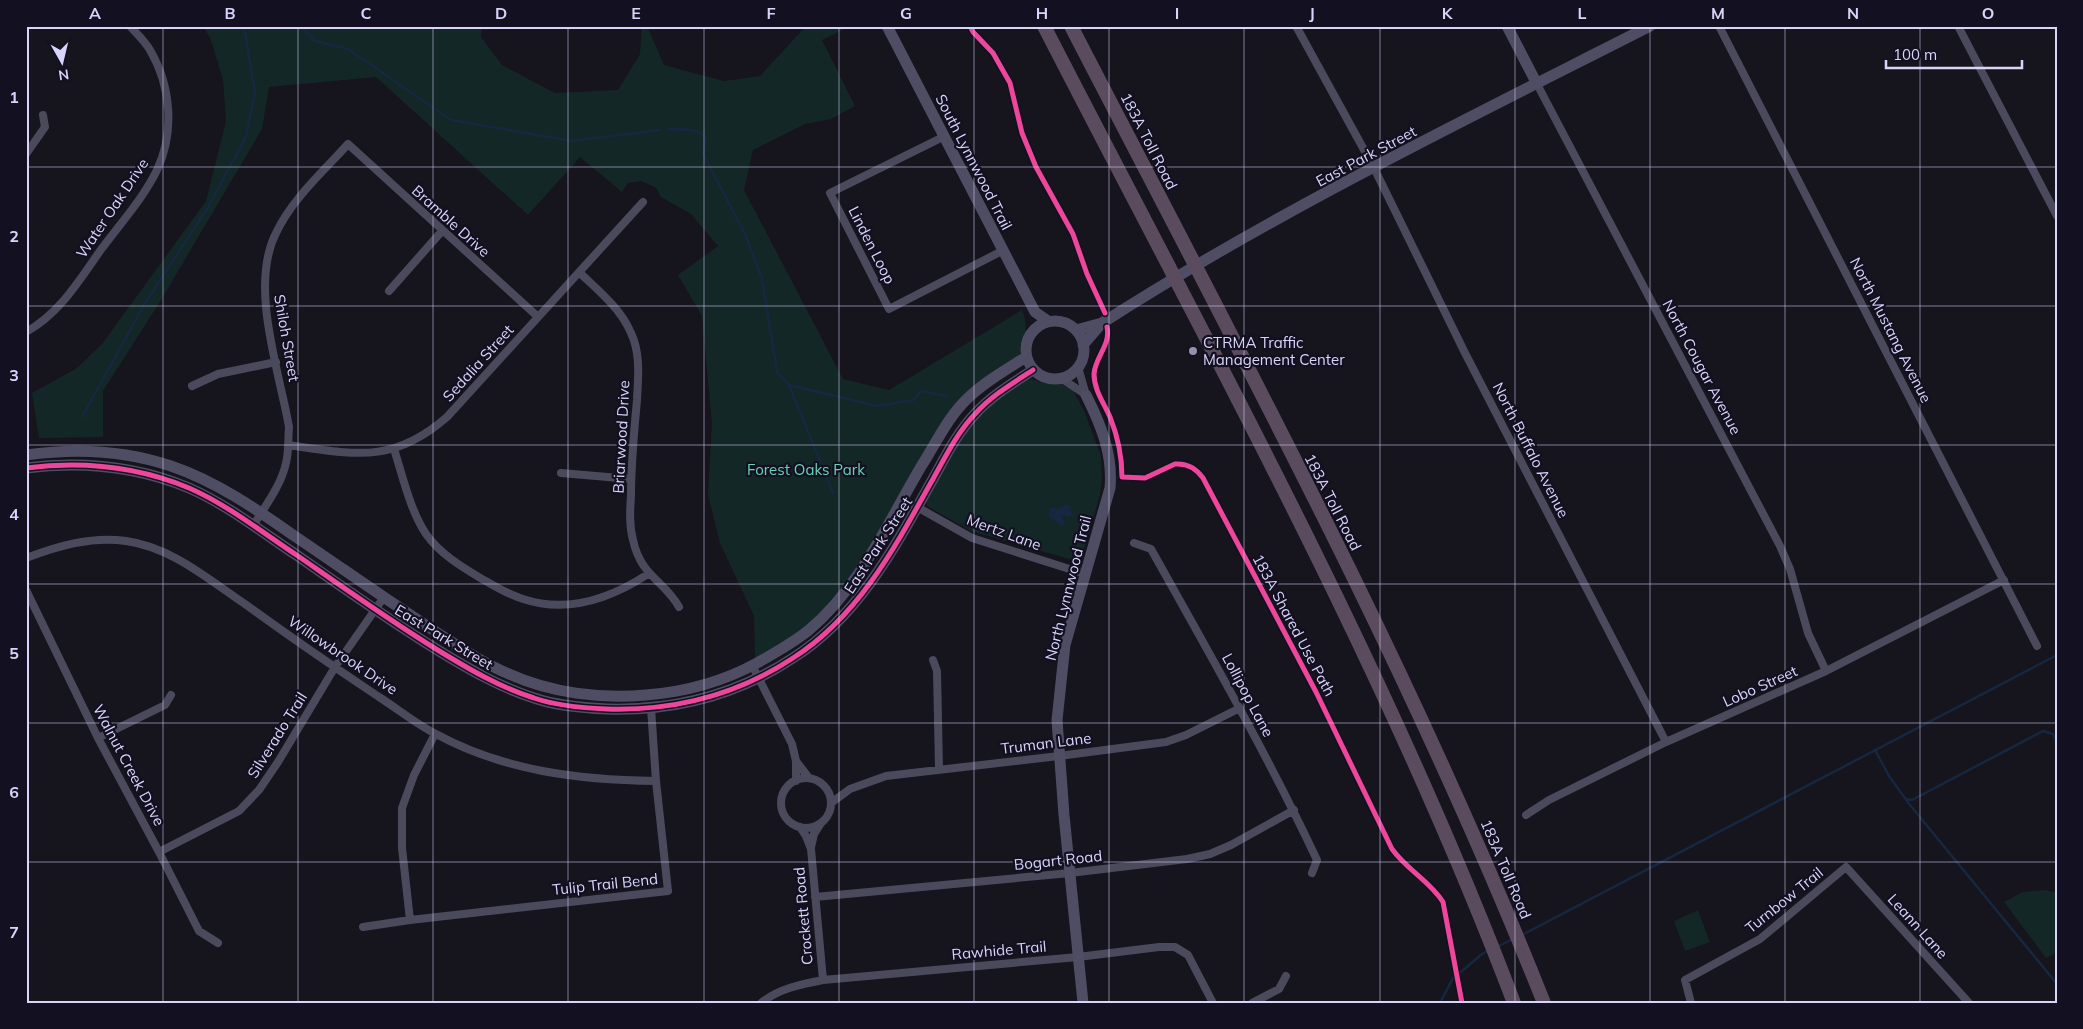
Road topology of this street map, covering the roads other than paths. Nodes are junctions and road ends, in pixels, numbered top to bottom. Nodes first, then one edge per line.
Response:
1 (130, 26) edge
2 (887, 26) edge
3 (1044, 26) edge
4 (1071, 26) edge
5 (1296, 26) edge
6 (1507, 26) edge
7 (1650, 26) edge
8 (1719, 26) edge
9 (1958, 26) edge
10 (1537, 84) junction
11 (43, 115) dead end
12 (944, 137) junction
13 (348, 144) joint
14 (26, 154) edge
15 (1374, 168) junction
16 (643, 202) dead end
17 (2053, 202) edge
18 (2057, 216) edge
19 (442, 231) junction
20 (1002, 251) junction
21 (580, 273) junction
22 (389, 291) dead end
23 (1035, 312) junction
24 (537, 316) junction
25 (1107, 320) junction
26 (1048, 322) junction
27 (1035, 329) junction
28 (1076, 330) junction
29 (26, 332) edge
30 (1083, 345) junction
31 (1026, 357) junction
32 (276, 362) junction
33 (1078, 367) junction
34 (1033, 370) junction
35 (1061, 378) junction
36 (192, 386) dead end
37 (1086, 395) junction
38 (288, 445) junction
39 (394, 449) junction
40 (26, 455) edge
41 (26, 468) edge
42 (561, 473) dead end
43 (631, 479) junction
44 (917, 507) junction
45 (261, 512) junction
46 (253, 526) junction
47 (1134, 543) dead end
48 (26, 558) edge
49 (648, 574) junction
50 (1085, 574) junction
51 (2004, 580) junction
52 (26, 590) edge
53 (384, 597) junction
54 (679, 608) dead end
55 (375, 609) junction
56 (2037, 646) dead end
57 (933, 660) dead end
58 (752, 666) junction
59 (335, 668) junction
60 (1826, 671) junction
61 (759, 678) junction
62 (171, 695) dead end
63 (651, 708) junction
64 (1240, 708) junction
65 (435, 734) junction
66 (98, 738) junction
67 (1666, 742) junction
68 (1059, 756) junction
69 (796, 761) junction
70 (940, 769) junction
71 (809, 778) junction
72 (656, 781) junction
73 (796, 781) junction
74 (827, 789) junction
75 (850, 789) junction
76 (831, 803) junction
77 (1294, 810) junction
78 (1526, 815) dead end
79 (822, 822) junction
80 (800, 827) junction
81 (810, 849) junction
82 (159, 852) junction
83 (1846, 867) joint
84 (1070, 873) junction
85 (1312, 873) dead end
86 (815, 897) junction
87 (410, 920) junction
88 (363, 927) dead end
89 (218, 943) dead end
90 (1078, 957) junction
91 (1286, 976) dead end
92 (823, 980) junction
93 (761, 1003) edge
94 (1083, 1003) edge
95 (1213, 1003) edge
96 (1252, 1003) edge
97 (1514, 1003) edge
98 (1544, 1003) edge
99 (1691, 1003) edge
100 (1970, 1003) edge

1 - 29 street, Water Oak Drive
2 - 12 street, South Lynnwood Trail
3 - 97 highway
4 - 98 highway, 183A Toll Road
5 - 15 street, North Buffalo Avenue
6 - 10 street
7 - 10 street, East Park Street
8 - 51 street, North Mustang Avenue
9 - 17 street
10 - 15 street, East Park Street
10 - 60 street, North Cougar Avenue
11 - 14 street
12 - 20 street, South Lynnwood Trail
12 - 20 street, Linden Loop
13 - 19 street, Bramble Drive
13 - 32 street, Shiloh Street
15 - 25 street, East Park Street
15 - 67 street, North Buffalo Avenue
16 - 21 street, Sedalia Street
17 - 18 street
19 - 22 street
19 - 24 street, Bramble Drive
20 - 23 street, South Lynnwood Trail
21 - 24 street, Sedalia Street
21 - 43 street, Briarwood Drive
23 - 26 street, South Lynnwood Trail
23 - 27 street, South Lynnwood Trail
24 - 39 street, Sedalia Street
25 - 28 street, East Park Street
25 - 30 street, East Park Street
26 - 27 street
26 - 28 street
27 - 31 street
28 - 30 street
30 - 33 street
31 - 34 street
31 - 58 street, East Park Street
32 - 36 street
32 - 38 street, Shiloh Street
33 - 35 street
33 - 37 street, North Lynnwood Trail
34 - 35 street
34 - 44 street, East Park Street
35 - 37 street, North Lynnwood Trail
37 - 50 street, North Lynnwood Trail
38 - 39 street, Sedalia Street
38 - 45 street, Shiloh Street
39 - 49 street
40 - 45 street, East Park Street
41 - 46 street, East Park Street
42 - 43 street
43 - 49 street, Briarwood Drive
44 - 50 street, Mertz Lane
44 - 61 street, East Park Street
45 - 46 street, Shiloh Street
45 - 53 street, East Park Street
46 - 55 street, East Park Street
47 - 64 street, Lollipop Lane
48 - 59 street, Willowbrook Drive
49 - 54 street, Briarwood Drive
50 - 68 street, North Lynnwood Trail
51 - 56 street, North Mustang Avenue
51 - 60 street, Lobo Street
52 - 66 street, Walnut Creek Drive
53 - 55 street, Silverado Trail
53 - 58 street, East Park Street
55 - 59 street, Silverado Trail
55 - 63 street, East Park Street
57 - 70 street
58 - 61 street
59 - 65 street, Willowbrook Drive
59 - 82 street, Silverado Trail
60 - 67 street, Lobo Street
61 - 63 street, East Park Street
61 - 69 street
62 - 66 street
63 - 72 street, Tulip Trail Bend
64 - 68 street, Truman Lane
64 - 77 street, Lollipop Lane
65 - 72 street, Willowbrook Drive
65 - 87 street
66 - 82 street, Walnut Creek Drive
67 - 78 street, Lobo Street
68 - 70 street, Truman Lane
68 - 84 street, North Lynnwood Trail
69 - 71 street
69 - 73 street
70 - 75 street, Truman Lane
71 - 73 street
71 - 74 street
72 - 87 street, Tulip Trail Bend
73 - 80 street
74 - 75 street, Truman Lane
74 - 76 street
75 - 76 street, Truman Lane
76 - 79 street
77 - 84 street, Bogart Road
77 - 85 street, Lollipop Lane
79 - 80 street
79 - 81 street, Crockett Road
80 - 81 street, Crockett Road
81 - 86 street, Crockett Road
82 - 89 street, Walnut Creek Drive
83 - 99 street, Turnbow Trail
83 - 100 street, Leann Lane
84 - 86 street, Bogart Road
84 - 90 street, North Lynnwood Trail
86 - 92 street, Crockett Road
87 - 88 street, Tulip Trail Bend
90 - 92 street, Rawhide Trail
90 - 94 street, North Lynnwood Trail
90 - 95 street, Rawhide Trail
91 - 96 street
92 - 93 street, Rawhide Trail

